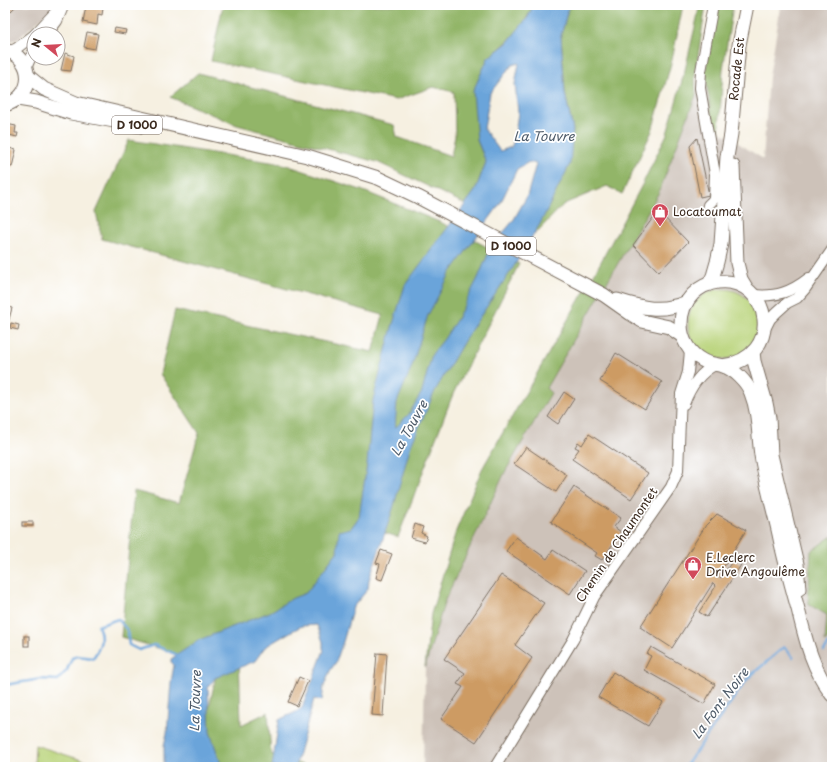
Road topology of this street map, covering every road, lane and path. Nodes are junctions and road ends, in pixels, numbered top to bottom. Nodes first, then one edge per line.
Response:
1 (63, 5) edge
2 (713, 5) edge
3 (747, 5) edge
4 (42, 26) edge
5 (54, 26) edge
6 (26, 41) edge
7 (8, 50) edge
8 (29, 66) edge
9 (27, 72) junction
10 (18, 99) junction
11 (5, 105) edge
12 (731, 134) junction
13 (258, 146) junction
14 (708, 205) dead end
15 (832, 250) edge
16 (814, 274) junction
17 (709, 284) junction
18 (750, 292) junction
19 (604, 295) junction
20 (687, 302) junction
21 (764, 331) junction
22 (682, 336) junction
23 (690, 351) junction
24 (754, 352) junction
25 (718, 366) junction
26 (682, 410) junction
27 (801, 623) junction
28 (832, 695) edge
29 (495, 767) edge

1 - 4 street
1 - 5 street
2 - 14 street
3 - 12 main road, Rocade Est
6 - 7 street
7 - 9 main road
8 - 9 street
9 - 10 main road
9 - 13 main road, D 1000
10 - 11 main road
10 - 13 main road, D 1000
12 - 17 main road, Rocade Est
12 - 18 main road, Rocade Est
13 - 19 main road, D 1000
15 - 16 street
16 - 18 street
16 - 21 street
17 - 18 main road
17 - 20 main road
18 - 21 main road
19 - 20 main road, D 1000
19 - 22 main road, D 1000
20 - 22 main road
21 - 24 main road
22 - 23 main road
23 - 25 main road
23 - 26 street, Chemin de Chaumontet
24 - 25 main road
24 - 27 main road
25 - 26 street, Chemin de Chaumontet
25 - 27 main road
26 - 29 street, Chemin de Chaumontet
27 - 28 main road

